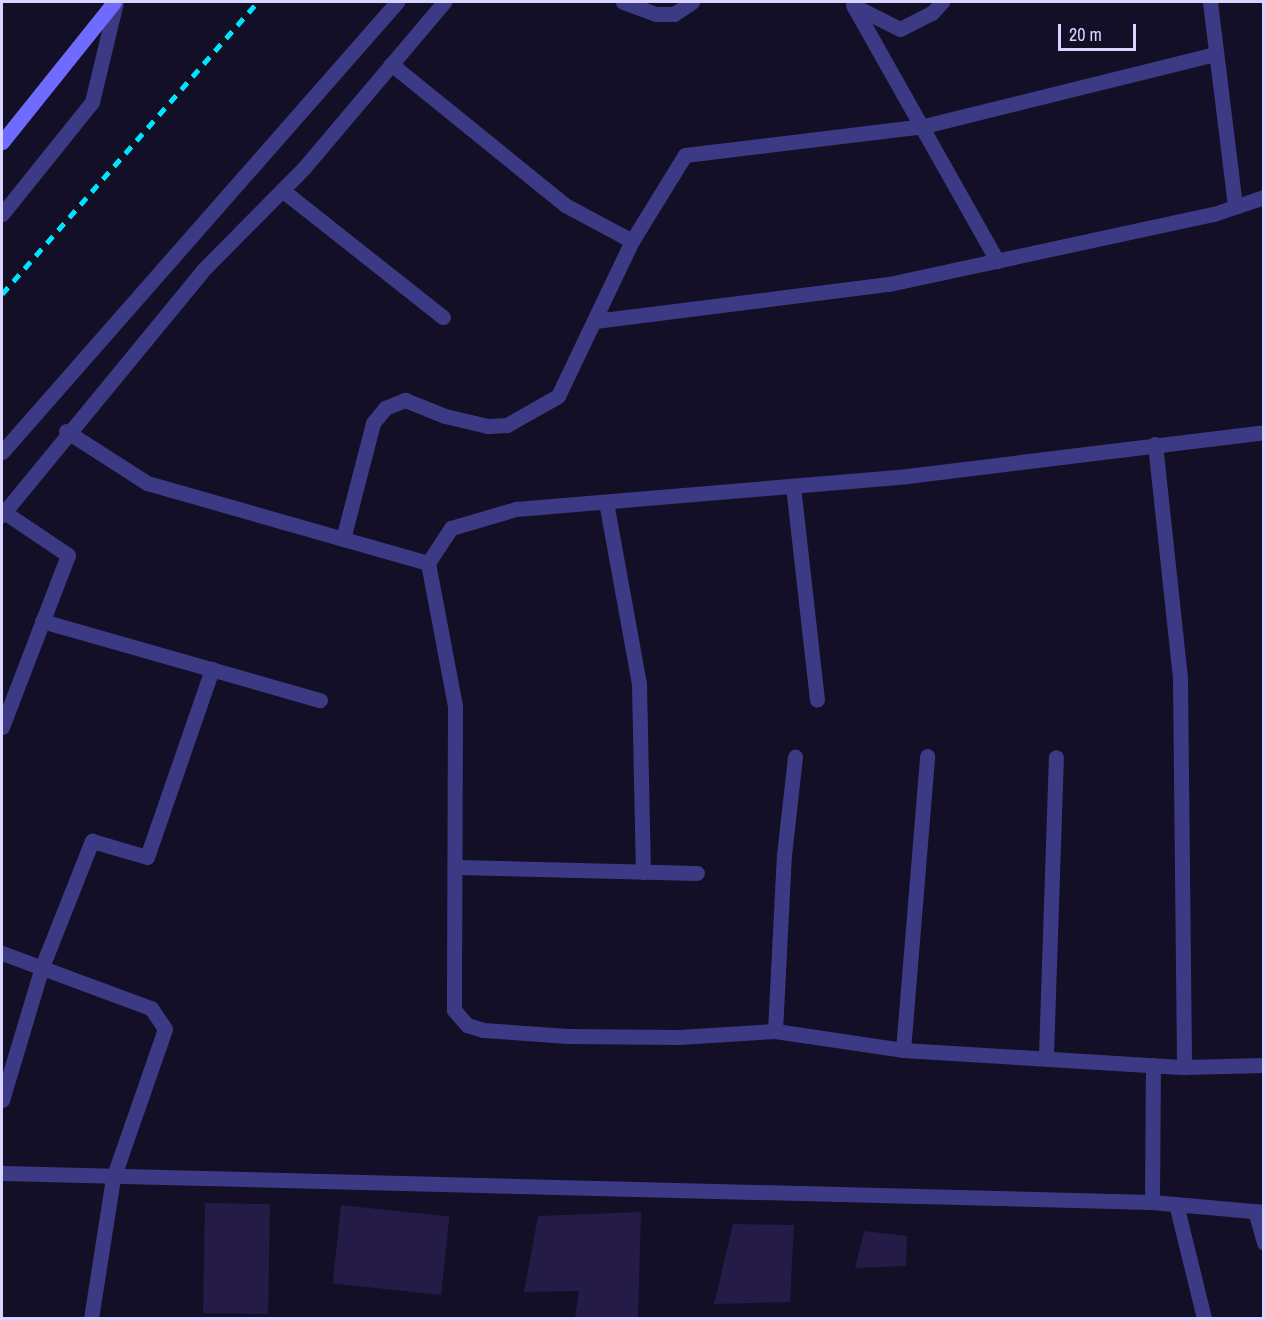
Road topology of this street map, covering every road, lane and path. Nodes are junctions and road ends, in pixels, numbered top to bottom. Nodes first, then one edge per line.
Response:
1 (115, 2) edge
2 (397, 2) edge
3 (444, 2) edge
4 (623, 2) edge
5 (692, 2) edge
6 (942, 2) edge
7 (1210, 2) edge
8 (851, 3) edge
9 (1216, 54) junction
10 (391, 64) junction
11 (924, 126) junction
12 (2, 142) edge
13 (282, 190) junction
14 (1263, 197) edge
15 (1235, 206) junction
16 (2, 214) edge
17 (632, 241) junction
18 (997, 261) junction
19 (443, 317) dead end
20 (595, 321) junction
21 (66, 431) junction
22 (1263, 432) edge
23 (1155, 444) junction
24 (2, 452) edge
25 (793, 486) junction
26 (606, 502) junction
27 (3, 513) edge
28 (343, 539) junction
29 (428, 563) junction
30 (42, 621) junction
31 (212, 669) junction
32 (320, 700) dead end
33 (818, 700) dead end
34 (2, 727) edge
35 (927, 756) dead end
36 (795, 757) dead end
37 (1056, 757) dead end
38 (455, 867) junction
39 (642, 872) junction
40 (697, 873) dead end
41 (2, 952) edge
42 (42, 967) junction
43 (775, 1031) junction
44 (903, 1050) junction
45 (1046, 1055) junction
46 (1153, 1065) junction
47 (1263, 1065) edge
48 (1184, 1067) junction
49 (2, 1100) edge
50 (2, 1173) edge
51 (113, 1178) junction
52 (1152, 1202) junction
53 (1176, 1204) junction
54 (1259, 1212) edge
55 (1263, 1243) edge
56 (91, 1318) edge
57 (1204, 1318) edge

1 - 12 main road
1 - 16 street
2 - 24 street
3 - 10 street
4 - 5 street
6 - 8 street
7 - 9 street
8 - 11 street
9 - 11 street
9 - 15 street
10 - 13 street
10 - 17 street
11 - 17 street
11 - 18 street
13 - 19 street
13 - 21 street
14 - 15 street
15 - 18 street
17 - 20 street
18 - 20 street
20 - 28 street
21 - 27 street
21 - 28 street
22 - 23 street
23 - 25 street
23 - 48 street
25 - 26 street
25 - 33 street
26 - 29 street
26 - 39 street
27 - 30 street
28 - 29 street
29 - 38 street
30 - 31 street
30 - 34 street
31 - 32 street
31 - 42 street
35 - 44 street
36 - 43 street
37 - 45 street
38 - 39 street
38 - 43 street
39 - 40 street
41 - 42 street
42 - 49 street
42 - 51 street
43 - 44 street
44 - 45 street
45 - 46 street
46 - 48 street
46 - 52 street
47 - 48 street
50 - 51 street
51 - 52 street
51 - 56 street
52 - 53 street
53 - 54 street
53 - 57 street
54 - 55 street

